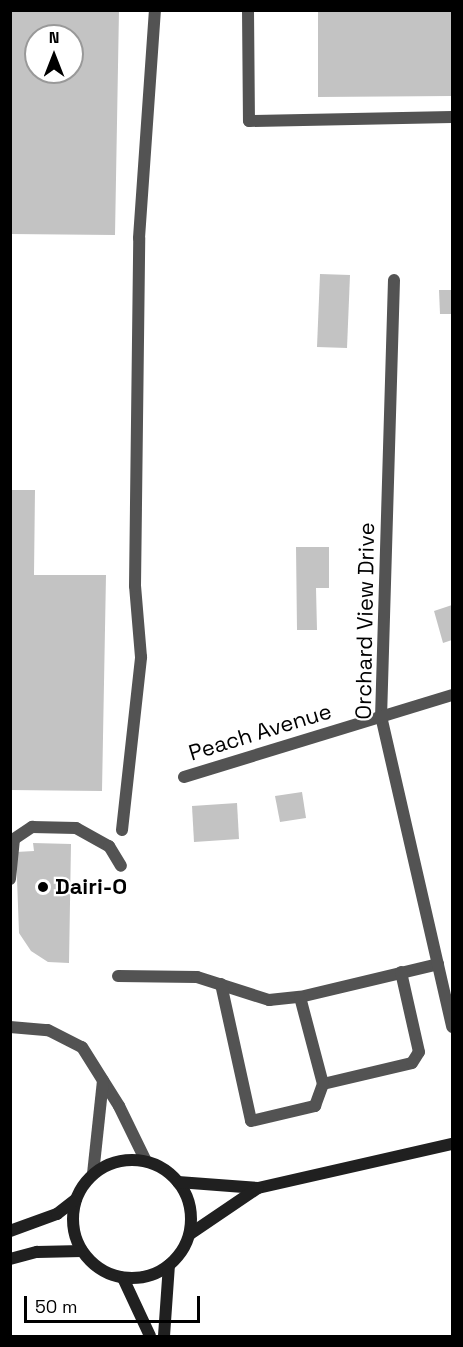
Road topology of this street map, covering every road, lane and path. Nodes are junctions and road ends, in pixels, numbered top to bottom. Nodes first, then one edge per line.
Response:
1 (155, 10) edge
2 (248, 10) edge
3 (453, 117) edge
4 (394, 280) dead end
5 (453, 695) edge
6 (381, 716) junction
7 (184, 777) dead end
8 (122, 830) dead end
9 (121, 866) dead end
10 (10, 879) edge
11 (438, 964) junction
12 (401, 972) junction
13 (118, 976) dead end
14 (221, 984) junction
15 (300, 997) junction
16 (10, 1027) edge
17 (453, 1027) edge
18 (103, 1081) junction
19 (323, 1084) junction
20 (453, 1144) edge
21 (146, 1161) junction
22 (93, 1174) junction
23 (178, 1182) junction
24 (258, 1188) junction
25 (76, 1199) junction
26 (10, 1231) edge
27 (190, 1234) junction
28 (82, 1251) junction
29 (10, 1259) edge
30 (170, 1265) junction
31 (123, 1278) junction
32 (150, 1336) edge
33 (164, 1336) edge

1 - 8 street
2 - 3 street
4 - 6 street, Orchard View Drive
5 - 6 street, Peach Avenue
6 - 7 street, Peach Avenue
6 - 11 street, Orchard View Drive
9 - 10 street
11 - 12 street
11 - 17 street, Orchard View Drive
12 - 15 street
12 - 19 street
13 - 14 street
14 - 15 street
14 - 19 street
15 - 19 street
16 - 18 street
18 - 21 street
18 - 22 street
20 - 24 main road
21 - 22 main road
21 - 23 main road
22 - 25 main road
23 - 24 main road
23 - 27 main road
24 - 27 main road
25 - 26 main road
25 - 28 main road
27 - 30 main road
28 - 29 main road
28 - 31 main road
30 - 31 main road
30 - 33 main road
31 - 32 main road

